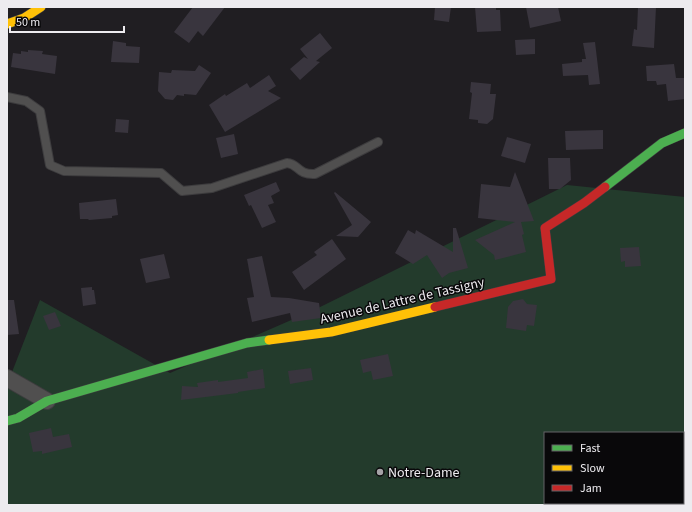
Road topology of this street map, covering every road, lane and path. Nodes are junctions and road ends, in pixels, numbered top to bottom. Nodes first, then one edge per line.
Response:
1 (40, 7) edge
2 (7, 24) edge
3 (7, 98) edge
4 (685, 133) edge
5 (378, 142) dead end
6 (7, 378) edge
7 (47, 401) junction
8 (7, 421) edge

1 - 2 street
3 - 5 lane
4 - 7 street, Avenue de Lattre de Tassigny
6 - 7 street
7 - 8 street

